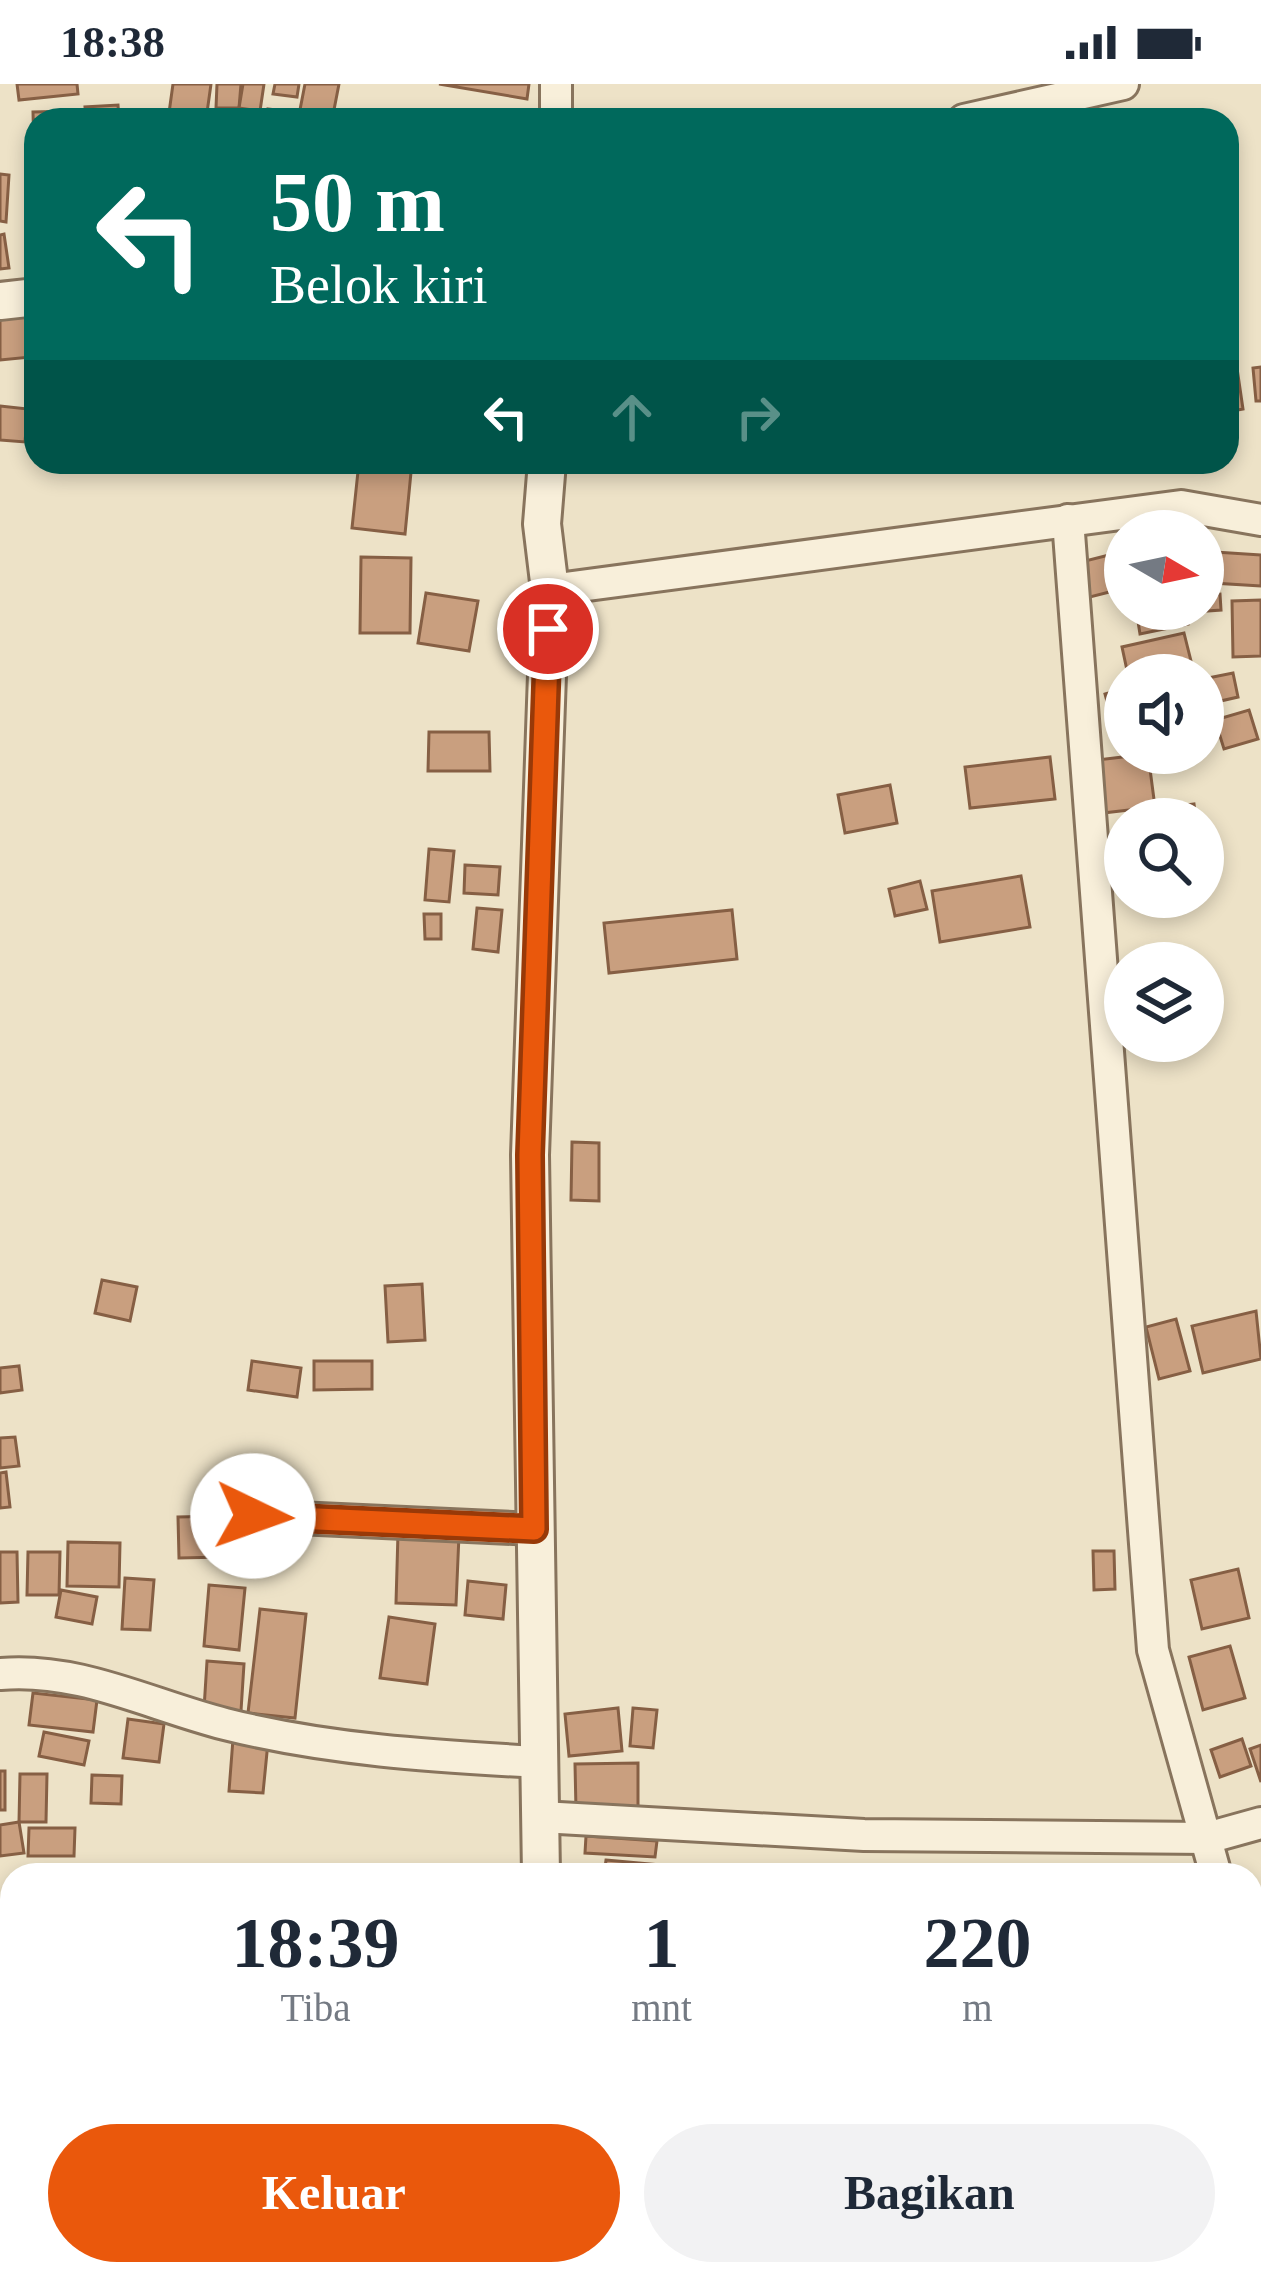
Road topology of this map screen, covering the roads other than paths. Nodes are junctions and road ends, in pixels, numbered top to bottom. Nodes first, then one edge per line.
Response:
1 (1123, 84) edge
2 (1017, 108) edge
3 (546, 474) edge
4 (1068, 520) junction
5 (1261, 520) edge
6 (550, 590) junction
7 (253, 1516) dead end
8 (534, 1529) junction
9 (0, 1674) edge
10 (538, 1762) junction
11 (542, 1816) junction
12 (1261, 1822) edge
13 (1208, 1838) junction
14 (541, 1863) edge
15 (1213, 1863) edge

1 - 2 street
3 - 6 street
4 - 5 street
4 - 6 street
4 - 13 street
6 - 8 street
7 - 8 street
8 - 10 street
9 - 10 street
10 - 11 street
11 - 13 street
11 - 14 street
12 - 13 street
13 - 15 street

